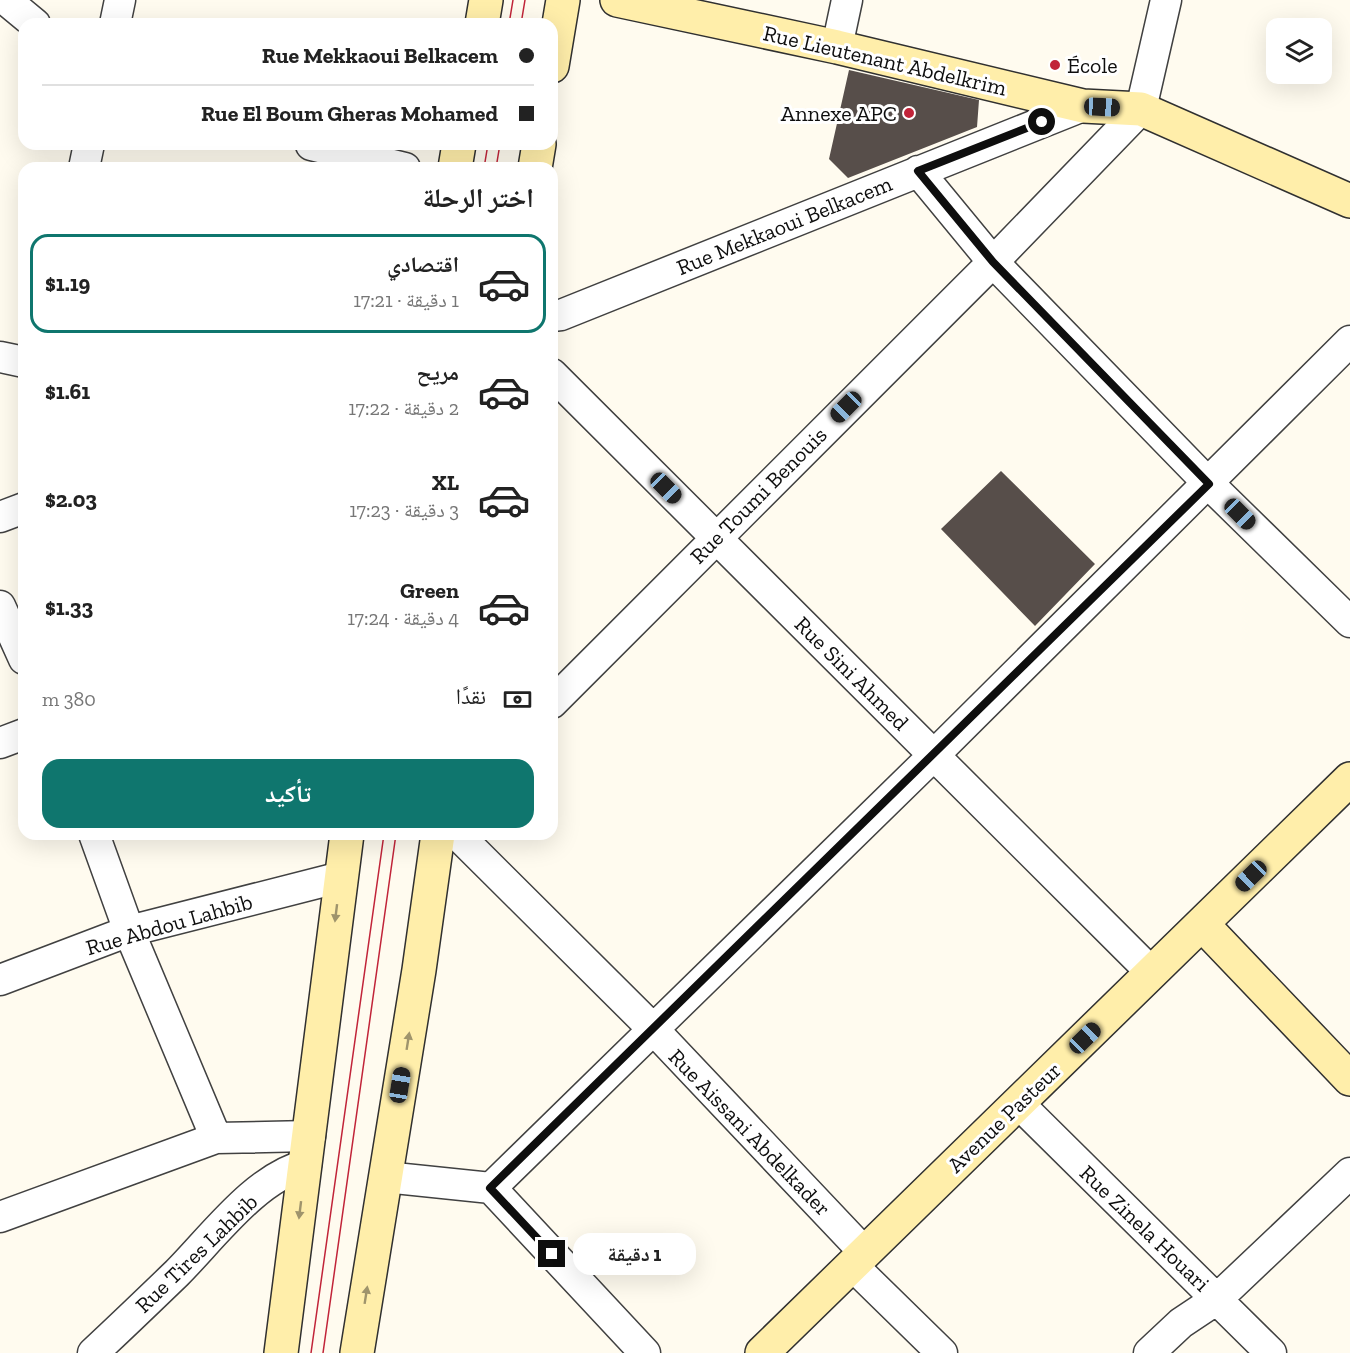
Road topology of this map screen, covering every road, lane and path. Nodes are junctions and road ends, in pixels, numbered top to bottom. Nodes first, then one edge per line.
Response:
1 (120, 0) edge
2 (486, 0) edge
3 (563, 0) edge
4 (617, 0) edge
5 (847, 0) edge
6 (1166, 0) edge
7 (116, 18) edge
8 (483, 18) edge
9 (558, 30) edge
10 (837, 47) junction
11 (1083, 106) junction
12 (1141, 109) junction
13 (331, 150) edge
14 (380, 162) edge
15 (918, 171) junction
16 (1350, 201) edge
17 (993, 262) junction
18 (558, 315) edge
19 (1350, 341) edge
20 (0, 357) edge
21 (18, 361) edge
22 (558, 380) edge
23 (1209, 484) junction
24 (18, 510) edge
25 (0, 517) edge
26 (715, 537) junction
27 (0, 606) edge
28 (1350, 622) edge
29 (18, 646) edge
30 (558, 697) edge
31 (18, 736) edge
32 (0, 743) edge
33 (934, 755) junction
34 (1350, 780) edge
35 (96, 840) edge
36 (346, 840) edge
37 (437, 840) edge
38 (463, 840) edge
39 (341, 877) junction
40 (1202, 924) junction
41 (129, 931) junction
42 (1152, 973) junction
43 (0, 980) edge
44 (653, 1029) junction
45 (1350, 1079) edge
46 (1018, 1103) junction
47 (216, 1138) junction
48 (308, 1150) junction
49 (1350, 1173) edge
50 (385, 1177) junction
51 (490, 1188) junction
52 (0, 1217) edge
53 (858, 1259) junction
54 (1217, 1299) junction
55 (93, 1353) edge
56 (281, 1353) edge
57 (357, 1353) edge
58 (645, 1353) edge
59 (762, 1353) edge
60 (942, 1353) edge
61 (1149, 1353) edge
62 (1271, 1353) edge

1 - 7 street
2 - 8 street
3 - 9 street
4 - 10 street, Rue Lieutenant Abdelkrim
5 - 10 street
6 - 12 street
10 - 11 street, Rue Lieutenant Abdelkrim
11 - 12 street, Rue Lieutenant Abdelkrim
11 - 15 street, Rue Mekkaoui Belkacem
12 - 16 street, Rue Lieutenant Abdelkrim
12 - 17 street, Rue Toumi Benouis
13 - 14 street
15 - 17 street
15 - 18 street, Rue Mekkaoui Belkacem
17 - 23 street
17 - 26 street, Rue Toumi Benouis
19 - 23 street
20 - 21 street
22 - 26 street, Rue Sini Ahmed
23 - 28 street
23 - 33 street
24 - 25 street
26 - 30 street, Rue Toumi Benouis
26 - 33 street, Rue Sini Ahmed
27 - 29 street
31 - 32 street
33 - 42 street, Rue Sini Ahmed
33 - 44 street
34 - 40 street, Avenue Pasteur
35 - 41 street
36 - 39 street
50 -> 37 street
38 - 44 street, Rue Aissani Abdelkader
39 - 41 street, Rue Abdou Lahbib
39 -> 48 street
40 - 42 street, Avenue Pasteur
40 - 45 street
41 - 43 street, Rue Abdou Lahbib
41 - 47 street
42 - 46 street, Avenue Pasteur
44 - 51 street
44 - 53 street, Rue Aissani Abdelkader
46 - 53 street, Avenue Pasteur
46 - 54 street, Rue Zinela Houari
47 - 48 street
47 - 52 street
48 - 55 street, Rue Tires Lahbib
48 -> 56 street
49 - 54 street
50 - 51 street
57 -> 50 street
51 - 58 street
53 - 59 street, Avenue Pasteur
53 - 60 street, Rue Aissani Abdelkader
54 - 61 street
54 - 62 street, Rue Zinela Houari

